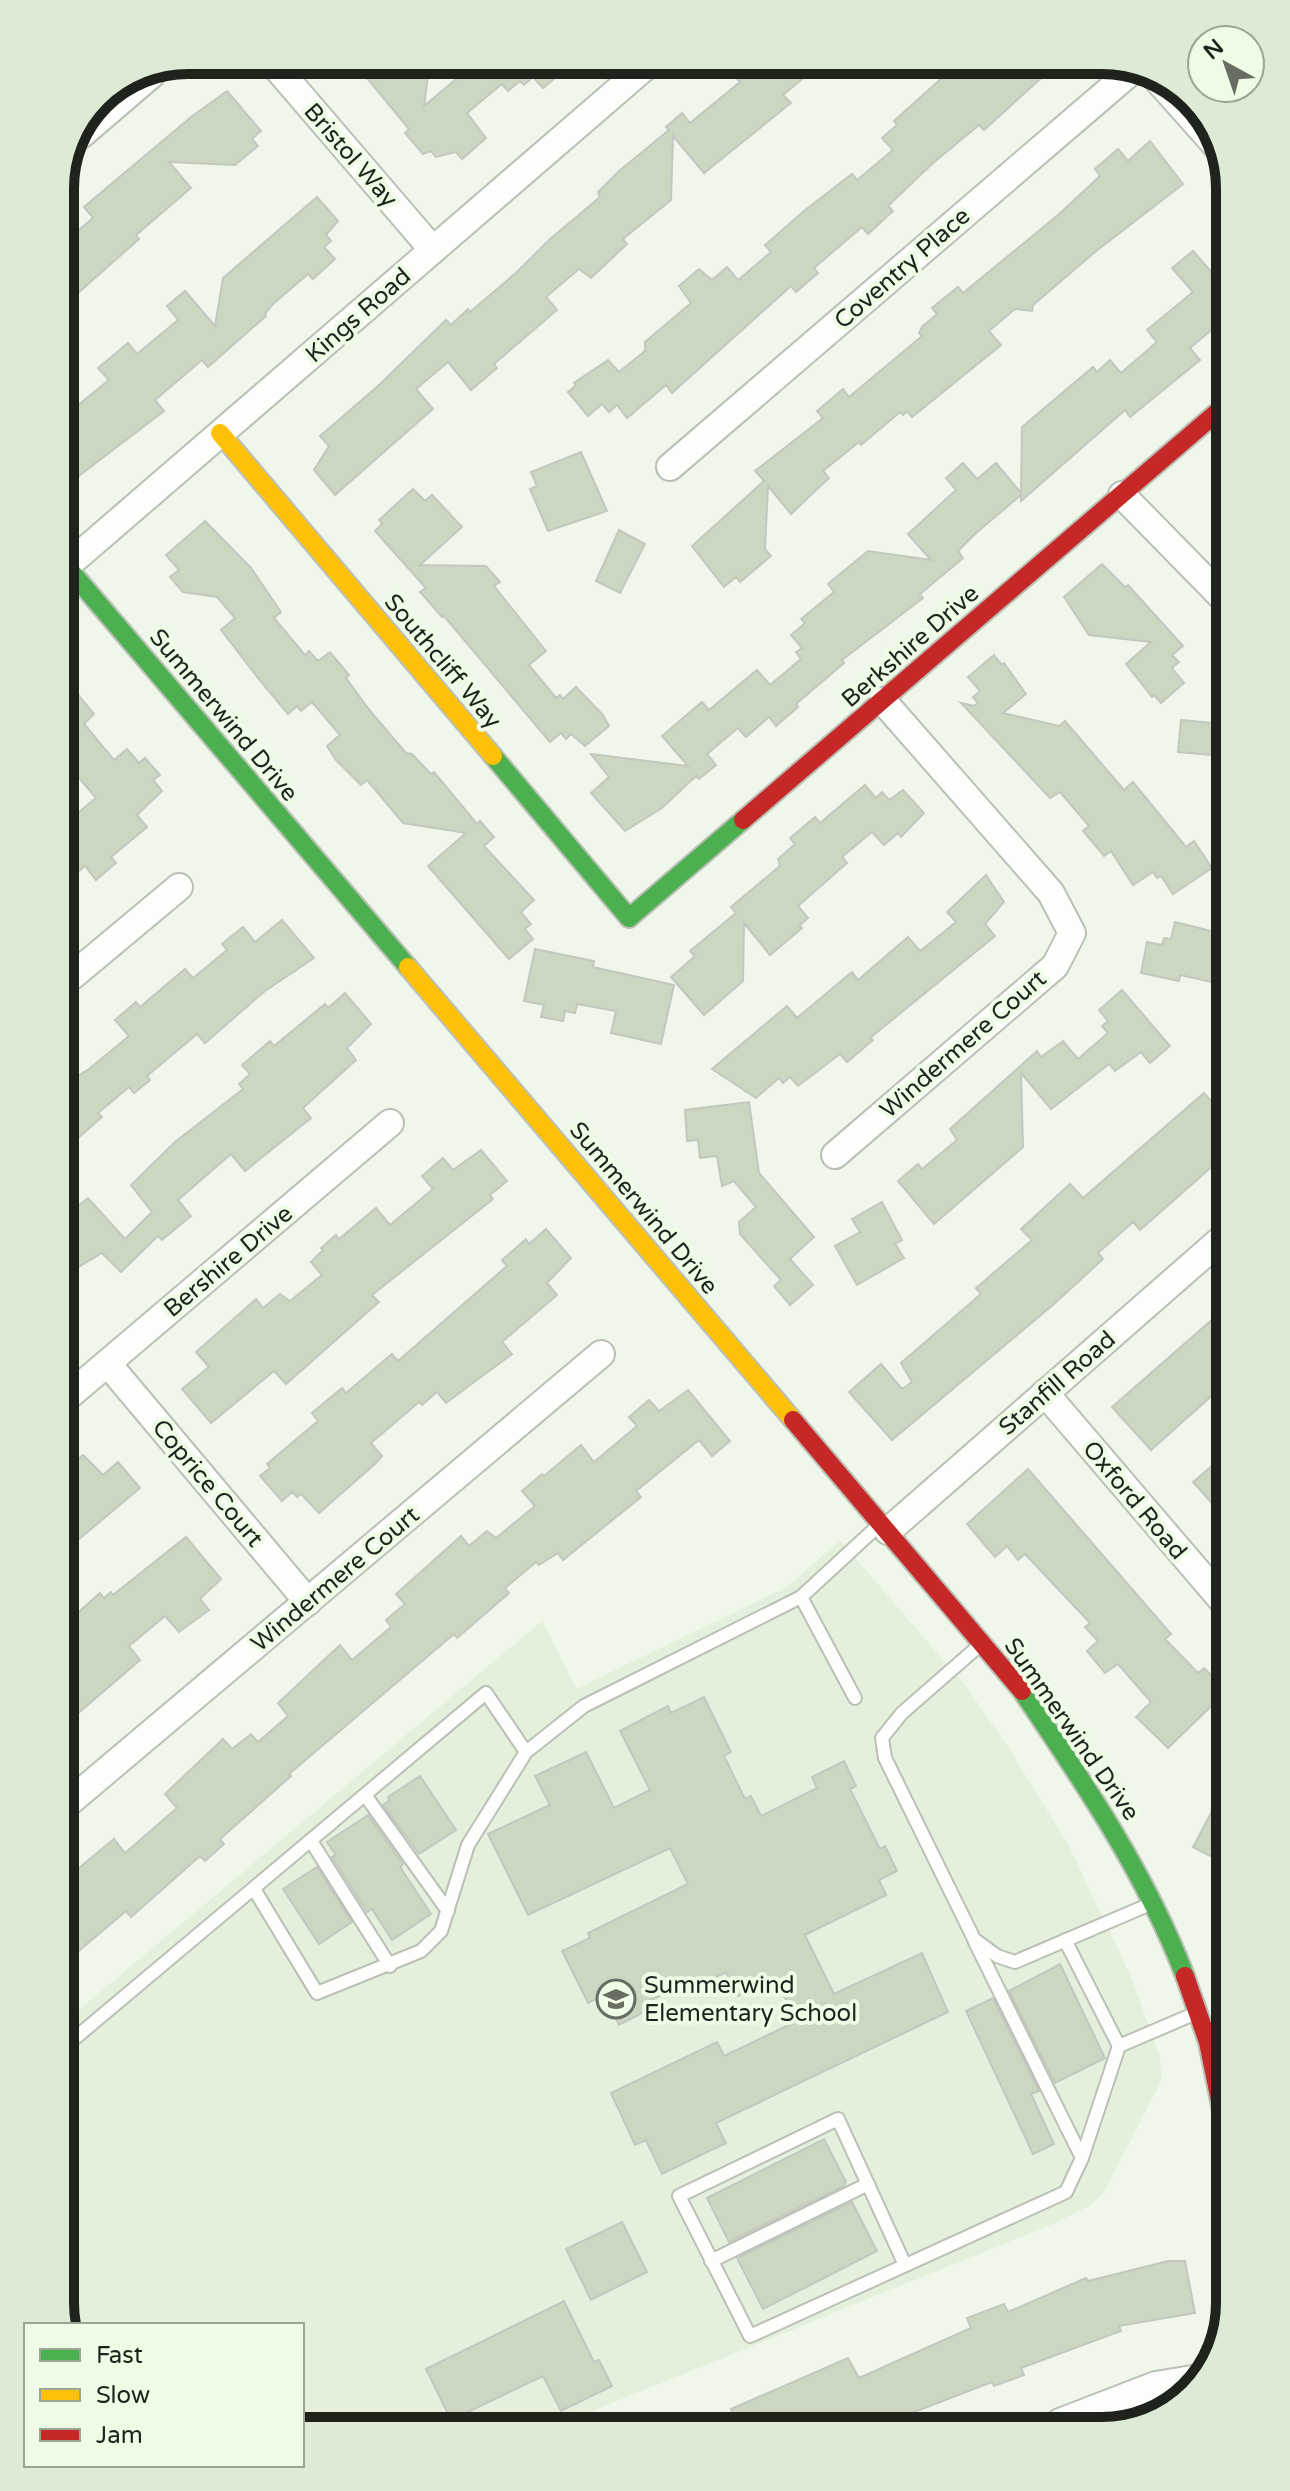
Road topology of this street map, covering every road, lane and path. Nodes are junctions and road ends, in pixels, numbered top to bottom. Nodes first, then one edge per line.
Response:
1 (282, 74) edge
2 (637, 74) edge
3 (1125, 77) edge
4 (139, 85) edge
5 (96, 122) edge
6 (433, 250) junction
7 (1216, 413) edge
8 (220, 433) junction
9 (670, 467) dead end
10 (1122, 495) junction
11 (74, 557) edge
12 (74, 579) edge
13 (1216, 591) edge
14 (883, 701) junction
15 (179, 887) dead end
16 (629, 918) joint
17 (74, 975) edge
18 (390, 1123) dead end
19 (835, 1155) dead end
20 (1216, 1244) edge
21 (601, 1354) dead end
22 (108, 1364) junction
23 (74, 1392) edge
24 (1045, 1393) junction
25 (885, 1527) junction
26 (1216, 1593) edge
27 (801, 1597) junction
28 (308, 1602) junction
29 (982, 1643) junction
30 (855, 1698) dead end
31 (526, 1752) junction
32 (365, 1795) junction
33 (74, 1798) edge
34 (311, 1841) junction
35 (254, 1889) junction
36 (1157, 1906) junction
37 (448, 1911) junction
38 (974, 1939) junction
39 (1065, 1940) junction
40 (390, 1966) junction
41 (1199, 2012) junction
42 (74, 2039) edge
43 (1119, 2046) junction
44 (1216, 2087) edge
45 (1082, 2158) junction
46 (868, 2184) junction
47 (711, 2261) junction
48 (905, 2265) junction
49 (1186, 2380) edge
50 (1073, 2417) edge

1 - 6 street, Bristol Way
2 - 6 street, Kings Road
3 - 9 street, Coventry Place
4 - 5 street
6 - 8 street, Kings Road
7 - 10 street, Berkshire Drive
8 - 11 street, Kings Road
8 - 16 street, Southcliff Way
10 - 13 street
10 - 14 street, Berkshire Drive
12 - 25 street, Summerwind Drive
14 - 16 street, Berkshire Drive
14 - 19 street, Windermere Court
15 - 17 street
18 - 22 street, Bershire Drive
20 - 24 street, Stanfill Road
21 - 28 street, Windermere Court
22 - 23 street, Bershire Drive
22 - 28 street, Coprice Court
24 - 25 street, Stanfill Road
24 - 26 street, Oxford Road
25 - 27 lane
25 - 29 street, Summerwind Drive
27 - 30 lane
27 - 31 lane
28 - 33 street, Windermere Court
29 - 36 street, Summerwind Drive
29 - 38 lane
31 - 32 lane
31 - 37 lane
32 - 34 lane
32 - 37 lane
34 - 35 lane
34 - 40 lane
35 - 40 lane
35 - 42 lane
36 - 39 lane
36 - 41 street, Summerwind Drive
37 - 40 lane
38 - 39 lane
38 - 45 lane
39 - 43 lane
41 - 43 lane
41 - 44 street, Summerwind Drive
43 - 45 lane
45 - 48 lane
46 - 47 lane
46 - 47 lane
46 - 48 lane
47 - 48 lane
49 - 50 street

